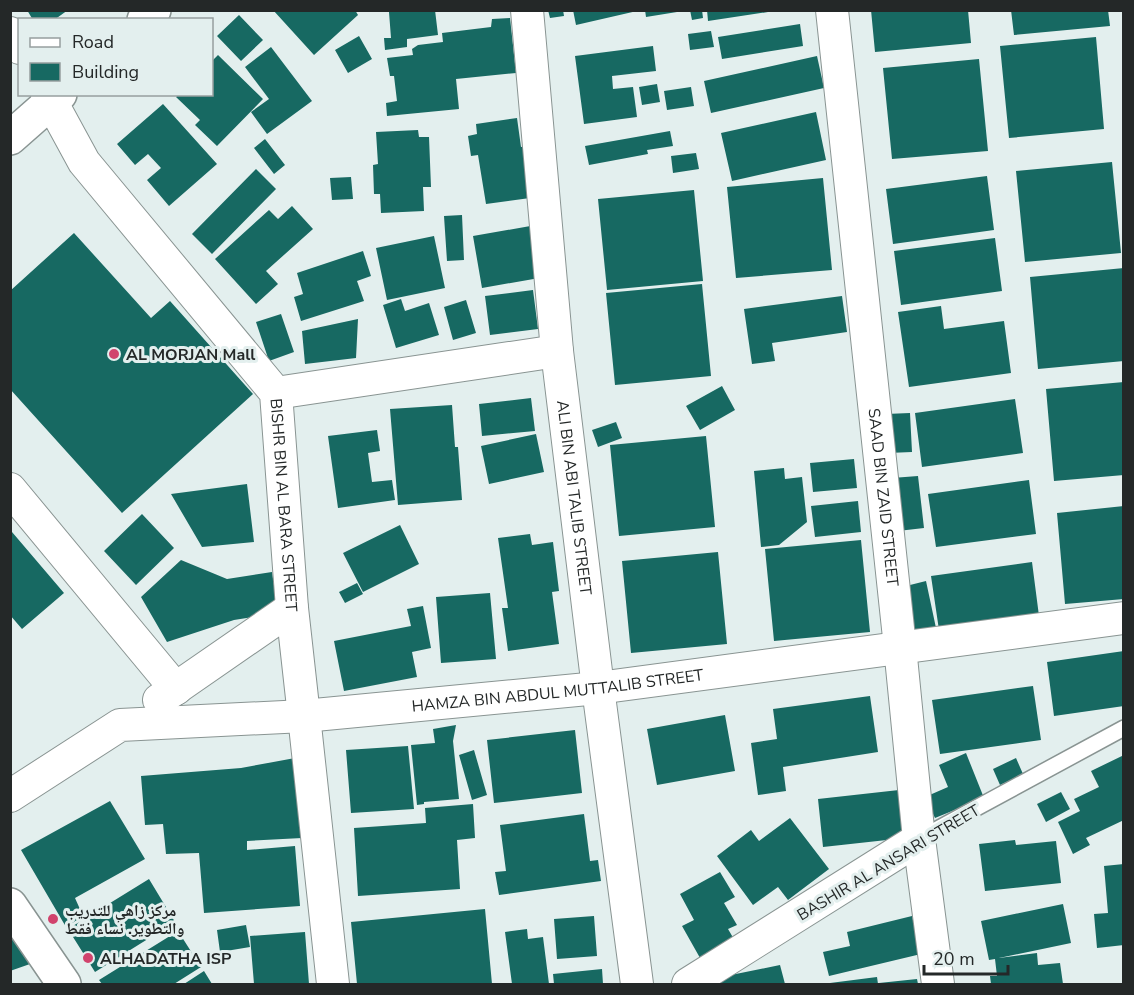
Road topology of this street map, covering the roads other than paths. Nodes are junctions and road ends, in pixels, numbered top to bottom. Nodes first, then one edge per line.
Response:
1 (527, 10) edge
2 (832, 10) edge
3 (53, 97) edge
4 (10, 138) edge
5 (557, 351) junction
6 (276, 393) junction
7 (10, 489) edge
8 (291, 608) junction
9 (1124, 618) edge
10 (900, 647) junction
11 (598, 688) junction
12 (176, 689) junction
13 (304, 716) junction
14 (120, 725) junction
15 (1124, 728) edge
16 (10, 796) edge
17 (919, 839) junction
18 (10, 904) edge
19 (64, 984) edge
20 (333, 984) edge
21 (637, 984) edge
22 (688, 984) edge
23 (938, 984) edge

1 - 5 street, ALI BIN ABI TALIB STREET
2 - 10 street, SAAD BIN ZAID STREET
3 - 4 street
3 - 6 street, BISHR BIN AL BARA STREET
5 - 6 street
5 - 11 street, ALI BIN ABI TALIB STREET
6 - 8 street, BISHR BIN AL BARA STREET
7 - 12 street
8 - 12 street
8 - 13 street, BISHR BIN AL BARA STREET
9 - 10 street, HAMZA BIN ABDUL MUTTALIB STREET
10 - 11 street, HAMZA BIN ABDUL MUTTALIB STREET
10 - 17 street, SAAD BIN ZAID STREET
11 - 13 street, HAMZA BIN ABDUL MUTTALIB STREET
11 - 21 street, ALI BIN ABI TALIB STREET
12 - 14 street
13 - 14 street, HAMZA BIN ABDUL MUTTALIB STREET
13 - 20 street, BISHR BIN AL BARA STREET
14 - 16 street
15 - 17 lane, BASHIR AL ANSARI STREET
17 - 22 street, BASHIR AL ANSARI STREET
17 - 23 street, SAAD BIN ZAID STREET
18 - 19 street

